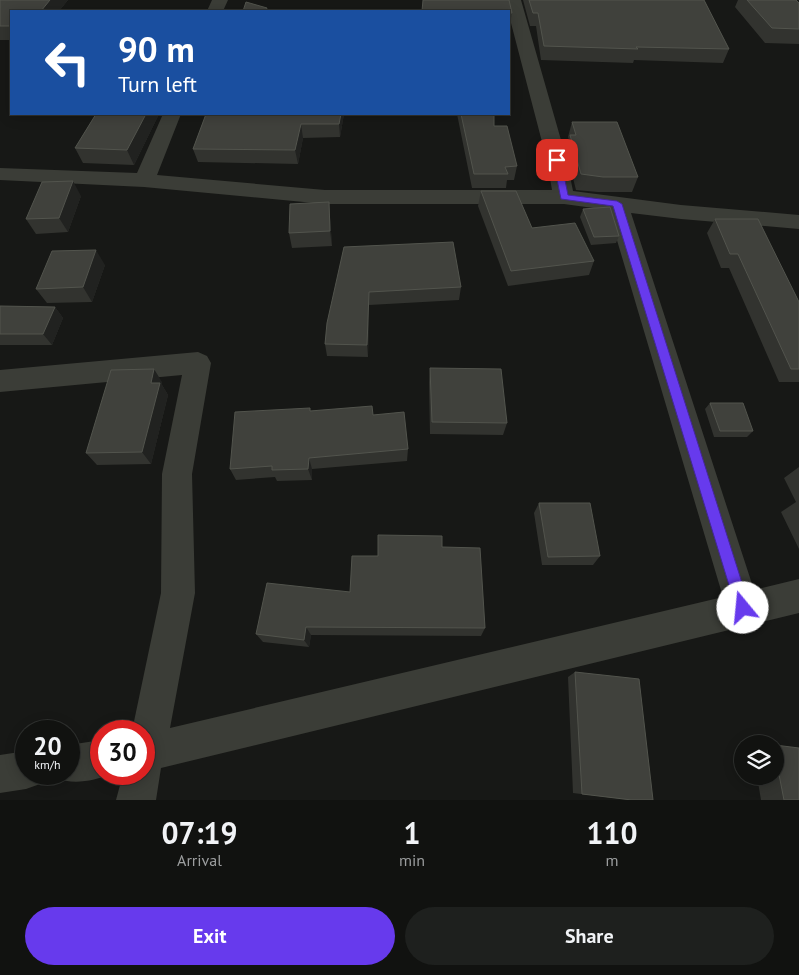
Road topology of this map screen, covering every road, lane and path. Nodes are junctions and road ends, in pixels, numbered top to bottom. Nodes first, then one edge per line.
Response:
1 (514, 0) edge
2 (172, 115) edge
3 (0, 174) edge
4 (144, 180) junction
5 (564, 197) junction
6 (617, 204) junction
7 (799, 222) edge
8 (0, 381) edge
9 (799, 596) edge
10 (743, 608) junction
11 (152, 720) edge
12 (155, 758) edge
13 (15, 772) edge
14 (0, 774) edge
15 (139, 785) edge
16 (136, 800) edge

1 - 5 street
2 - 4 street
3 - 4 street
4 - 5 street
5 - 6 street
6 - 7 street
6 - 10 street
8 - 11 street
9 - 10 street
10 - 12 street
13 - 14 street
15 - 16 street

